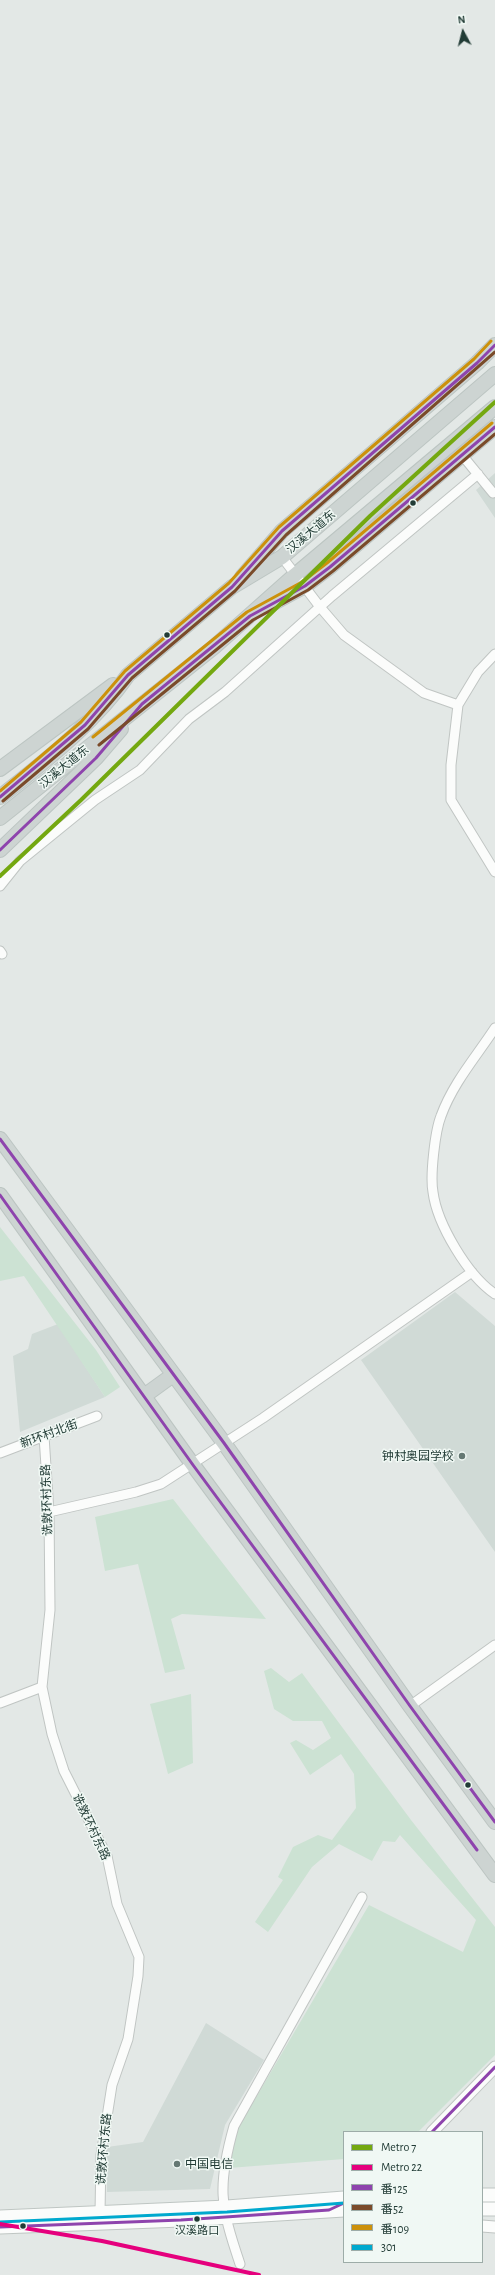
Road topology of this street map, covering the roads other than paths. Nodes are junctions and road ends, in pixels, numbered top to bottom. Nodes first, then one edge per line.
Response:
1 (495, 345) edge
2 (495, 364) edge
3 (495, 374) edge
4 (495, 407) edge
5 (495, 427) edge
6 (427, 432) junction
7 (462, 455) junction
8 (478, 474) junction
9 (493, 493) dead end
10 (350, 500) junction
11 (364, 517) junction
12 (282, 557) junction
13 (295, 575) junction
14 (305, 586) junction
15 (232, 587) junction
16 (320, 607) junction
17 (250, 616) junction
18 (495, 654) edge
19 (128, 675) junction
20 (142, 704) junction
21 (458, 705) junction
22 (0, 769) edge
23 (0, 797) edge
24 (0, 818) edge
25 (0, 850) edge
26 (495, 872) edge
27 (0, 886) edge
28 (495, 1028) edge
29 (0, 1139) edge
30 (0, 1195) edge
31 (472, 1272) junction
32 (495, 1294) edge
33 (173, 1375) junction
34 (144, 1396) junction
35 (97, 1416) dead end
36 (44, 1436) junction
37 (224, 1443) junction
38 (0, 1453) edge
39 (193, 1465) junction
40 (49, 1512) junction
41 (495, 1645) edge
42 (42, 1687) junction
43 (0, 1703) edge
44 (410, 1706) junction
45 (495, 1822) edge
46 (477, 1850) junction
47 (495, 1875) edge
48 (495, 1886) edge
49 (362, 1897) dead end
50 (495, 2067) edge
51 (433, 2131) edge
52 (483, 2195) edge
53 (495, 2195) edge
54 (343, 2198) edge
55 (343, 2203) edge
56 (483, 2209) edge
57 (329, 2210) junction
58 (343, 2210) edge
59 (495, 2210) edge
60 (224, 2212) junction
61 (100, 2214) junction
62 (0, 2217) edge
63 (483, 2226) edge
64 (495, 2226) edge
65 (0, 2227) edge
66 (240, 2264) dead end

1 - 15 main road
2 - 6 main road
3 - 6 main road, 汉溪大道东
4 - 11 main road, 汉溪大道东
5 - 7 main road
6 - 10 main road, 汉溪大道东
7 - 8 street
7 - 14 main road
8 - 9 street
8 - 16 street
10 - 11 main road
10 - 12 main road, 汉溪大道东
11 - 13 main road, 汉溪大道东
12 - 13 street
12 - 15 main road, 汉溪大道东
13 - 14 street
13 - 17 main road, 汉溪大道东
14 - 16 street
14 - 17 main road
15 - 19 main road, 汉溪大道东
16 - 21 street
16 - 27 street
17 - 20 main road, 汉溪大道东
18 - 21 street
19 - 22 main road
19 - 23 main road, 汉溪大道东
20 - 24 main road, 汉溪大道东
20 - 25 main road
21 - 26 street
28 - 31 street
29 - 33 main road
30 - 34 main road
31 - 32 street
31 - 37 street
33 - 34 main road
33 - 37 main road
34 - 39 main road
35 - 36 street, 新环村北街
36 - 38 street, 新环村北街
36 - 40 street, 诜敦环村东路
37 - 39 street
37 - 44 main road
39 - 40 street
39 - 46 main road
40 - 42 street, 诜敦环村东路
41 - 44 street
42 - 43 street
42 - 61 street, 诜敦环村东路
44 - 45 main road
46 - 47 main road
46 - 48 main road
49 - 60 street
50 - 51 street
52 - 53 main road
54 - 60 main road
55 - 57 street
56 - 59 main road
57 - 58 main road
57 - 60 main road
60 - 61 main road
60 - 65 main road
60 - 66 street
61 - 62 main road
63 - 64 street

